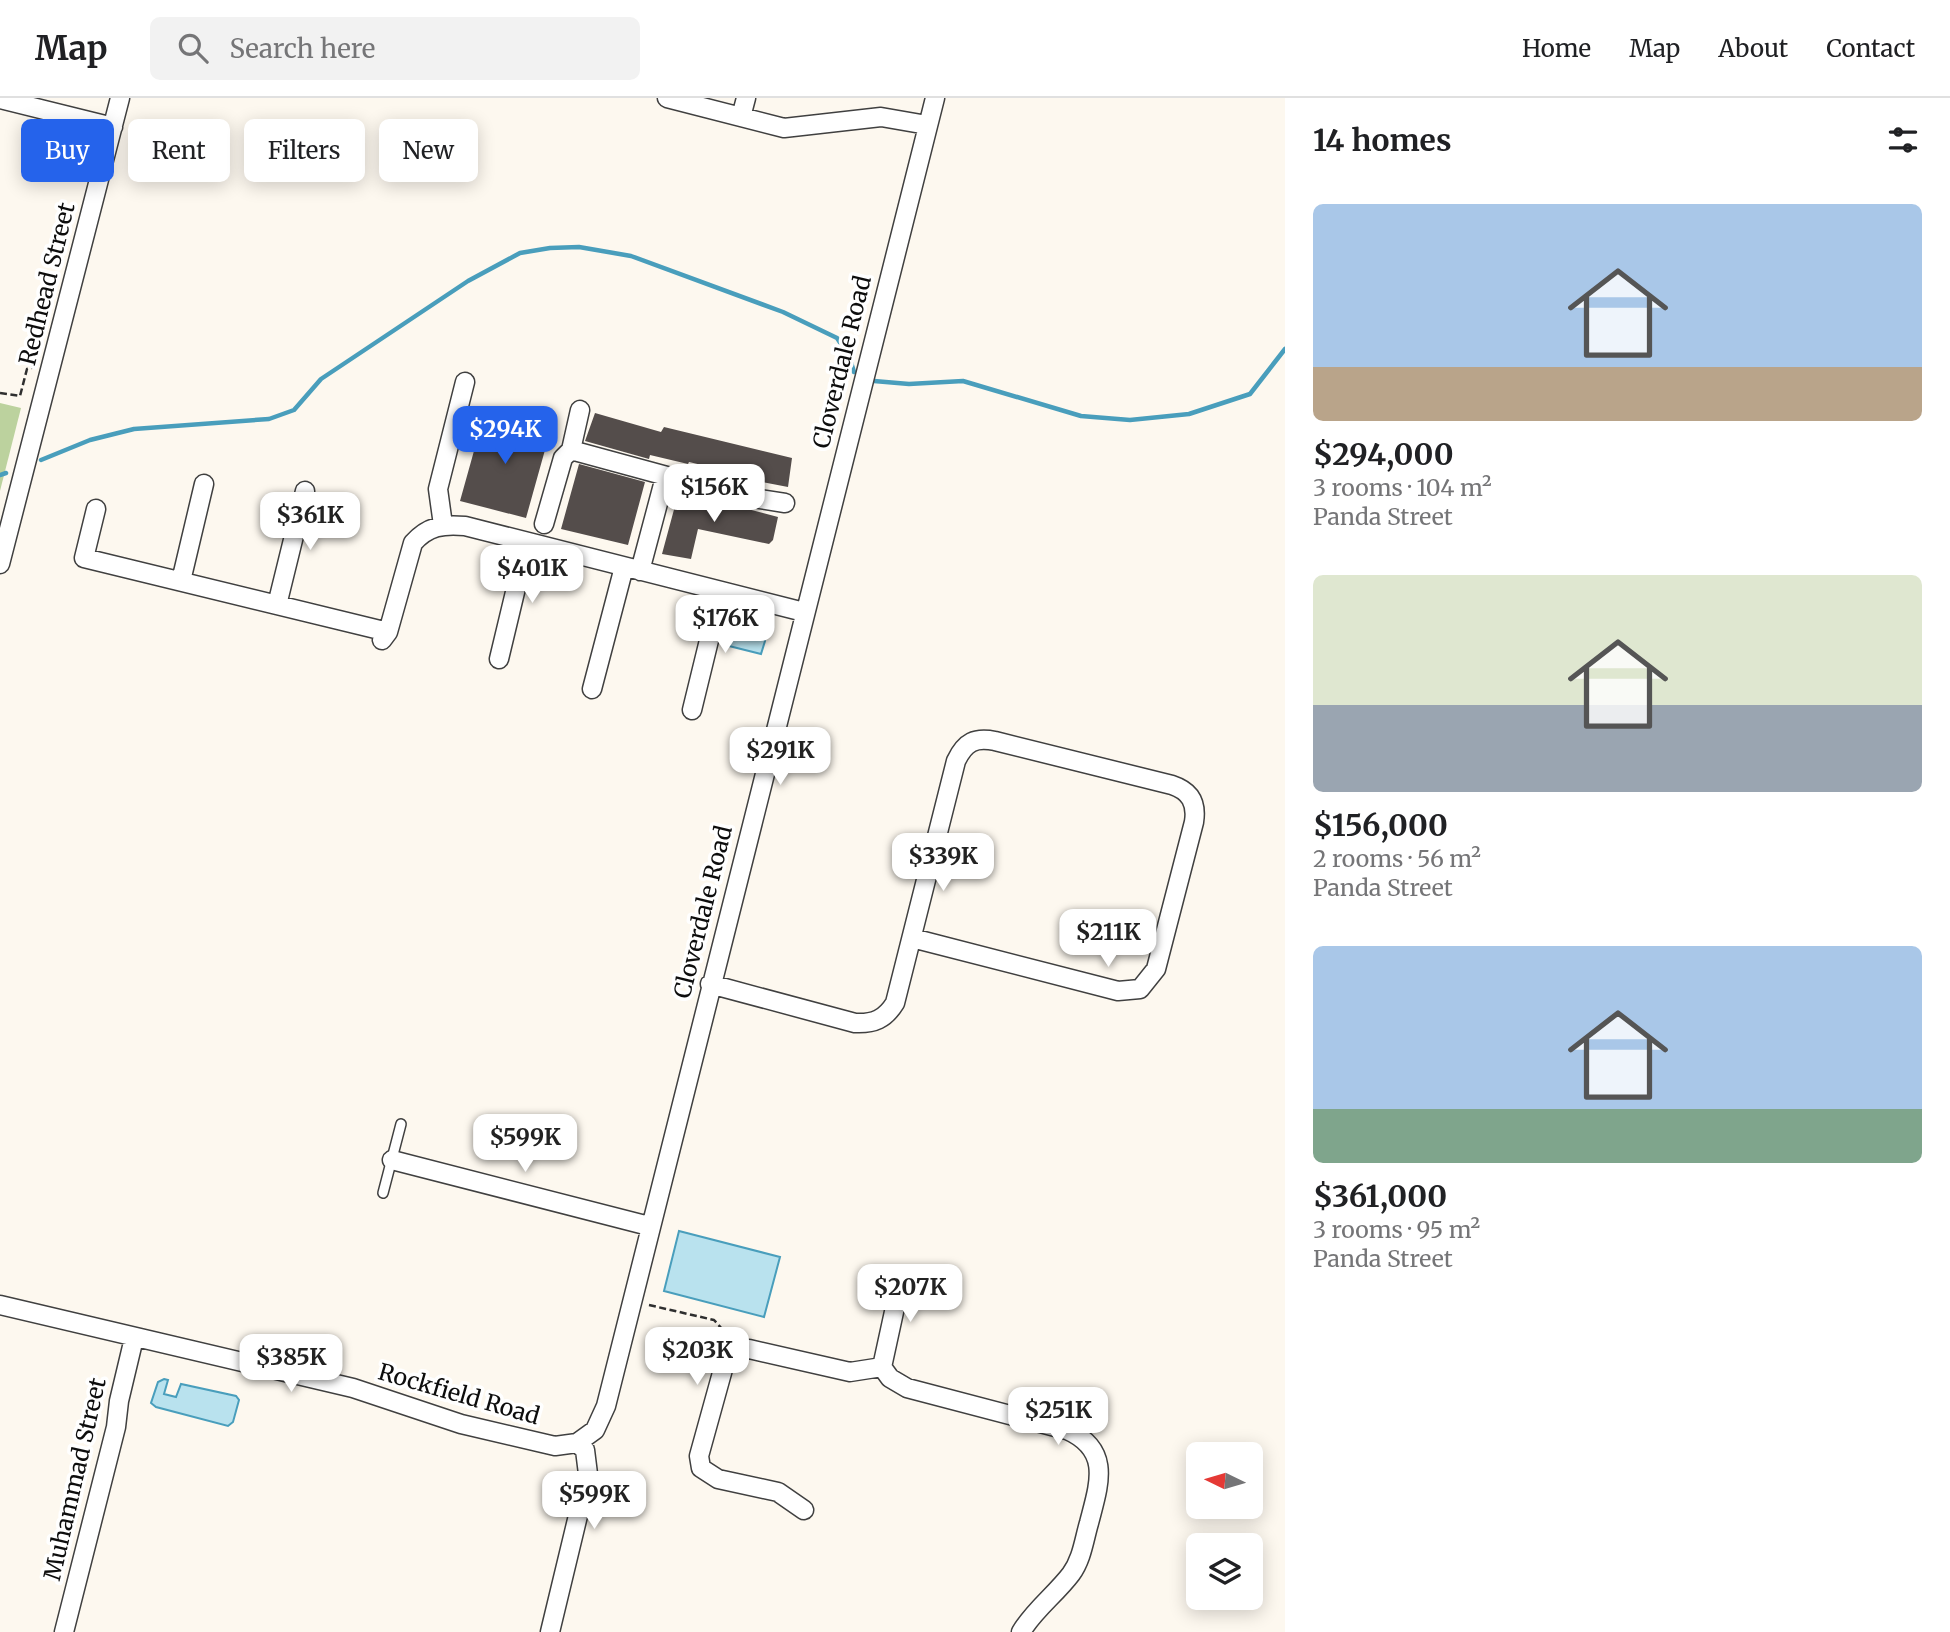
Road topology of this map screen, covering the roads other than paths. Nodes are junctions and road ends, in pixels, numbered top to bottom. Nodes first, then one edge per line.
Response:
1 (120, 98) edge
2 (667, 98) edge
3 (746, 98) edge
4 (935, 98) edge
5 (0, 99) edge
6 (741, 117) junction
7 (81, 119) edge
8 (114, 123) edge
9 (927, 125) junction
10 (99, 182) edge
11 (465, 382) dead end
12 (580, 410) dead end
13 (571, 450) junction
14 (665, 477) junction
15 (204, 484) dead end
16 (305, 491) dead end
17 (785, 503) dead end
18 (96, 509) dead end
19 (443, 524) junction
20 (544, 524) dead end
21 (527, 542) junction
22 (0, 564) edge
23 (632, 569) junction
24 (181, 581) junction
25 (722, 591) junction
26 (277, 605) junction
27 (804, 612) junction
28 (499, 659) dead end
29 (593, 689) dead end
30 (692, 710) dead end
31 (912, 938) junction
32 (710, 984) junction
33 (401, 1124) dead end
34 (391, 1160) junction
35 (383, 1193) dead end
36 (649, 1226) junction
37 (902, 1275) dead end
38 (0, 1305) edge
39 (134, 1338) junction
40 (882, 1367) junction
41 (577, 1443) junction
42 (804, 1510) dead end
43 (64, 1632) edge
44 (550, 1632) edge
45 (1021, 1632) edge

1 - 8 street, Redhead Street
2 - 6 street
3 - 6 street
4 - 9 street, Cloverdale Road
5 - 7 street
6 - 9 street
9 - 27 street, Cloverdale Road
10 - 22 street, Redhead Street
11 - 19 street
12 - 13 street
13 - 14 street
13 - 20 street
14 - 17 street
14 - 23 street
15 - 24 street
16 - 26 street
18 - 24 street
19 - 21 street
19 - 26 street
21 - 23 street
21 - 28 street
23 - 25 street
23 - 29 street
24 - 26 street
25 - 27 street
25 - 30 street
27 - 32 street, Cloverdale Road
31 - 31 street
31 - 32 street
32 - 36 street, Cloverdale Road
33 - 34 lane
34 - 35 lane
34 - 36 street
36 - 41 street, Cloverdale Road
37 - 40 street
38 - 39 street, Rockfield Road
39 - 41 street, Rockfield Road
39 - 43 street, Muhammad Street
40 - 42 street
40 - 45 street
41 - 44 street

